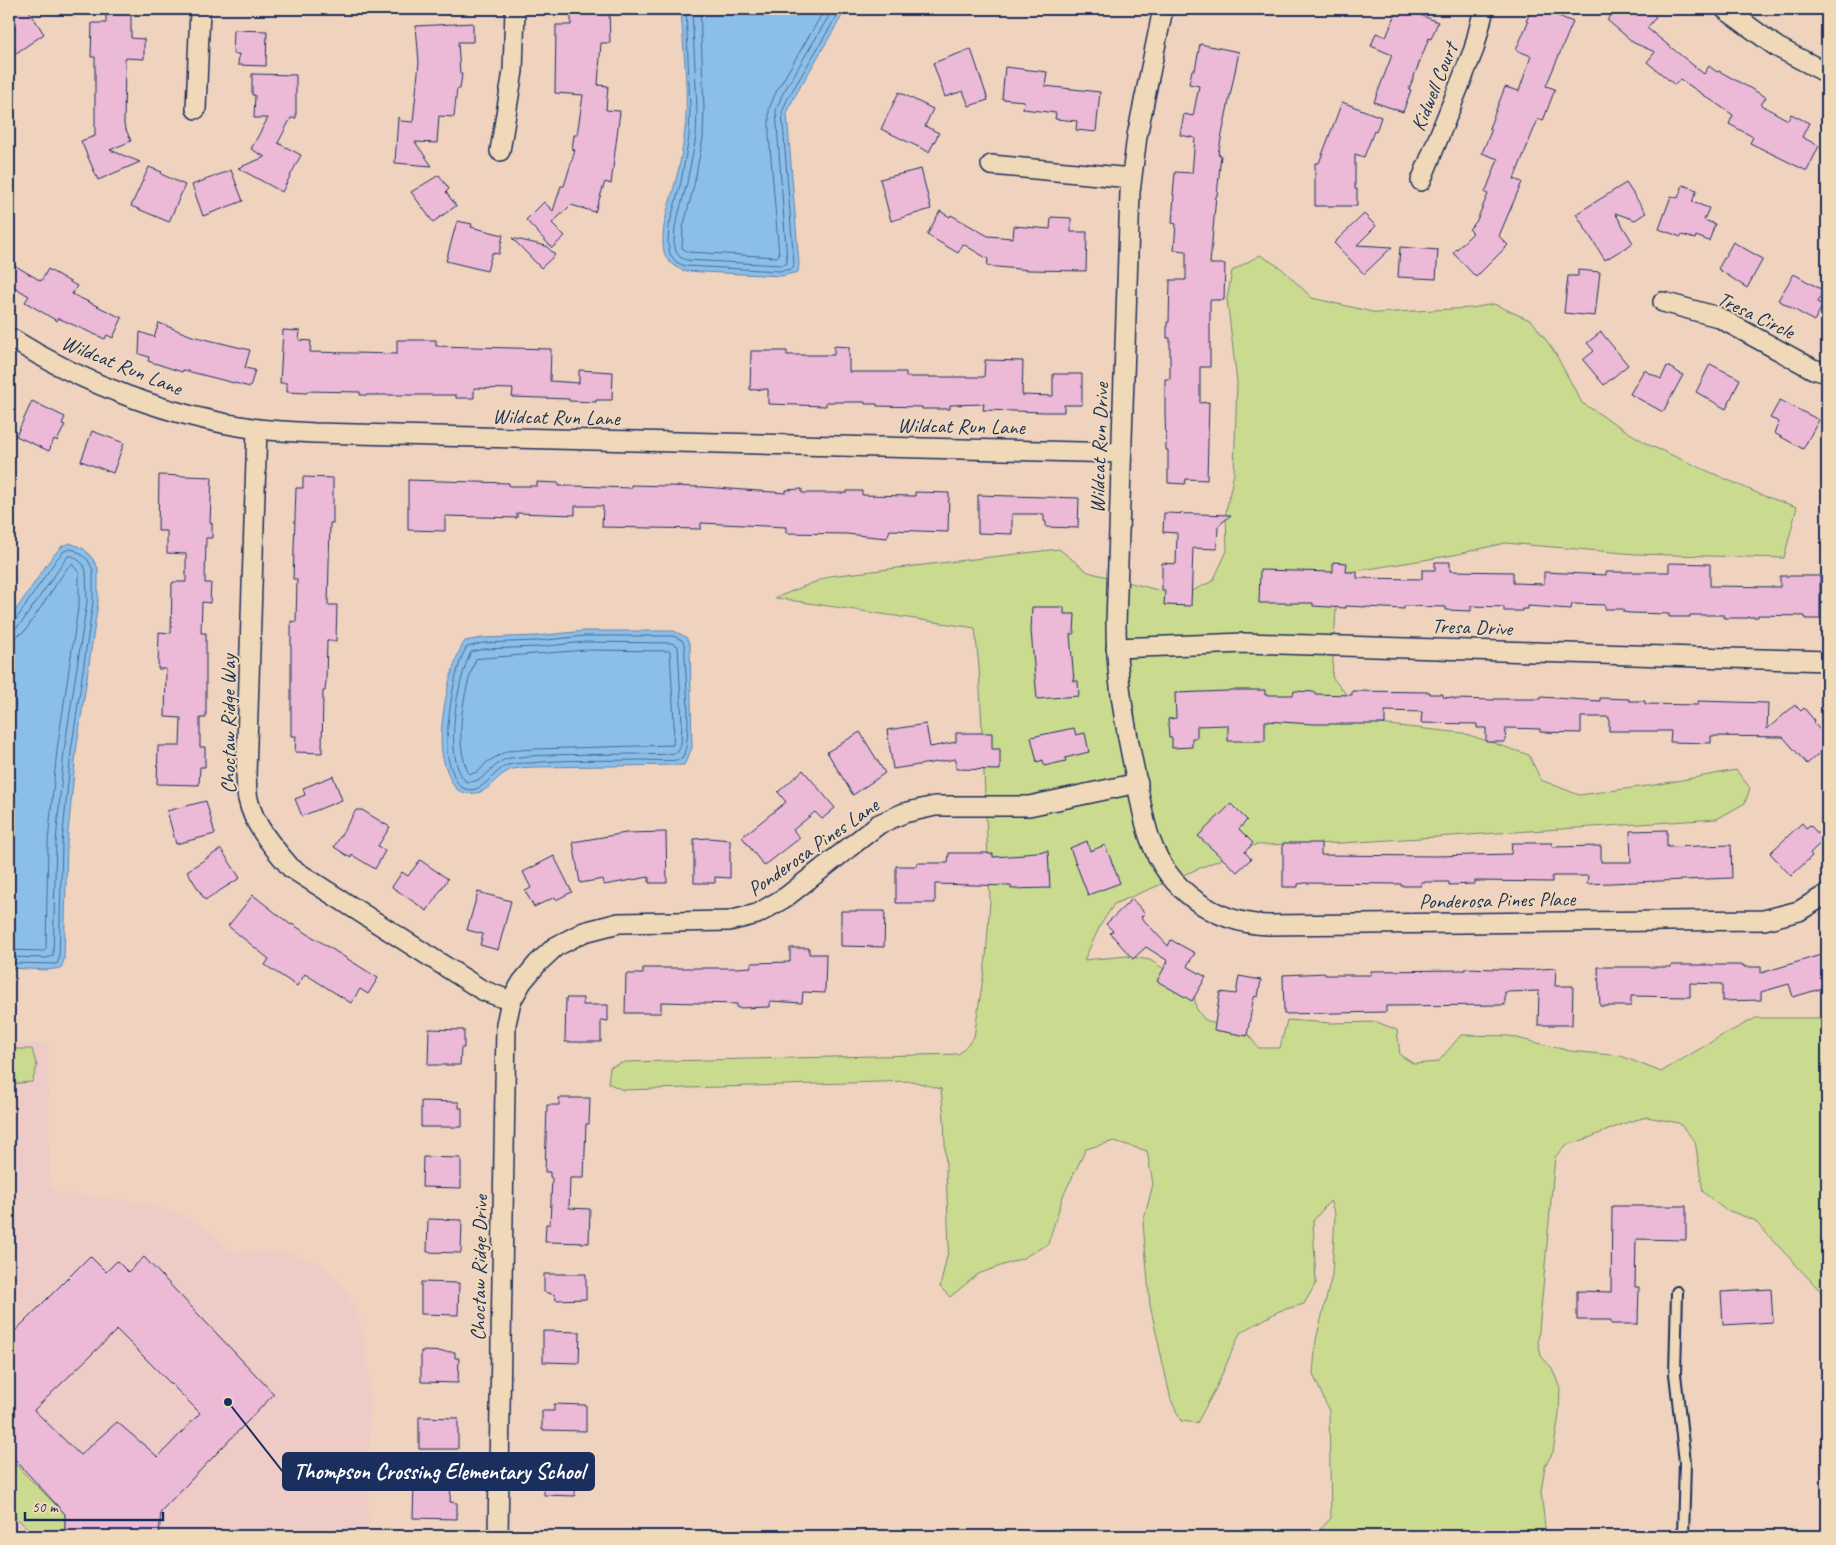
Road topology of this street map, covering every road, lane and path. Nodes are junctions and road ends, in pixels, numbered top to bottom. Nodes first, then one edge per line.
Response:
1 (200, 9) edge
2 (515, 9) edge
3 (1163, 9) edge
4 (1484, 9) edge
5 (1725, 9) edge
6 (1827, 73) edge
7 (196, 109) dead end
8 (500, 151) dead end
9 (991, 165) dead end
10 (1132, 178) junction
11 (1421, 181) dead end
12 (1663, 302) dead end
13 (9, 337) edge
14 (1827, 373) edge
15 (257, 429) junction
16 (1121, 453) junction
17 (1116, 648) junction
18 (1827, 661) edge
19 (1138, 783) junction
20 (1174, 881) joint
21 (1827, 894) edge
22 (511, 1001) junction
23 (1677, 1292) dead end
24 (498, 1536) edge
25 (1683, 1536) edge

1 - 7 street
2 - 8 street
3 - 10 street, Wildcat Run Drive
4 - 11 street, Kidwell Court
5 - 6 street
9 - 10 street
10 - 16 street, Wildcat Run Drive
12 - 14 street, Tresa Circle
13 - 15 street, Wildcat Run Lane
15 - 16 street, Wildcat Run Lane
15 - 22 street, Choctaw Ridge Way
16 - 17 street, Wildcat Run Drive
17 - 18 street, Tresa Drive
17 - 19 street, Wildcat Run Drive
19 - 20 street, Wildcat Run Drive
19 - 22 street, Ponderosa Pines Lane
20 - 21 street, Ponderosa Pines Place
22 - 24 street, Choctaw Ridge Drive
23 - 25 lane

